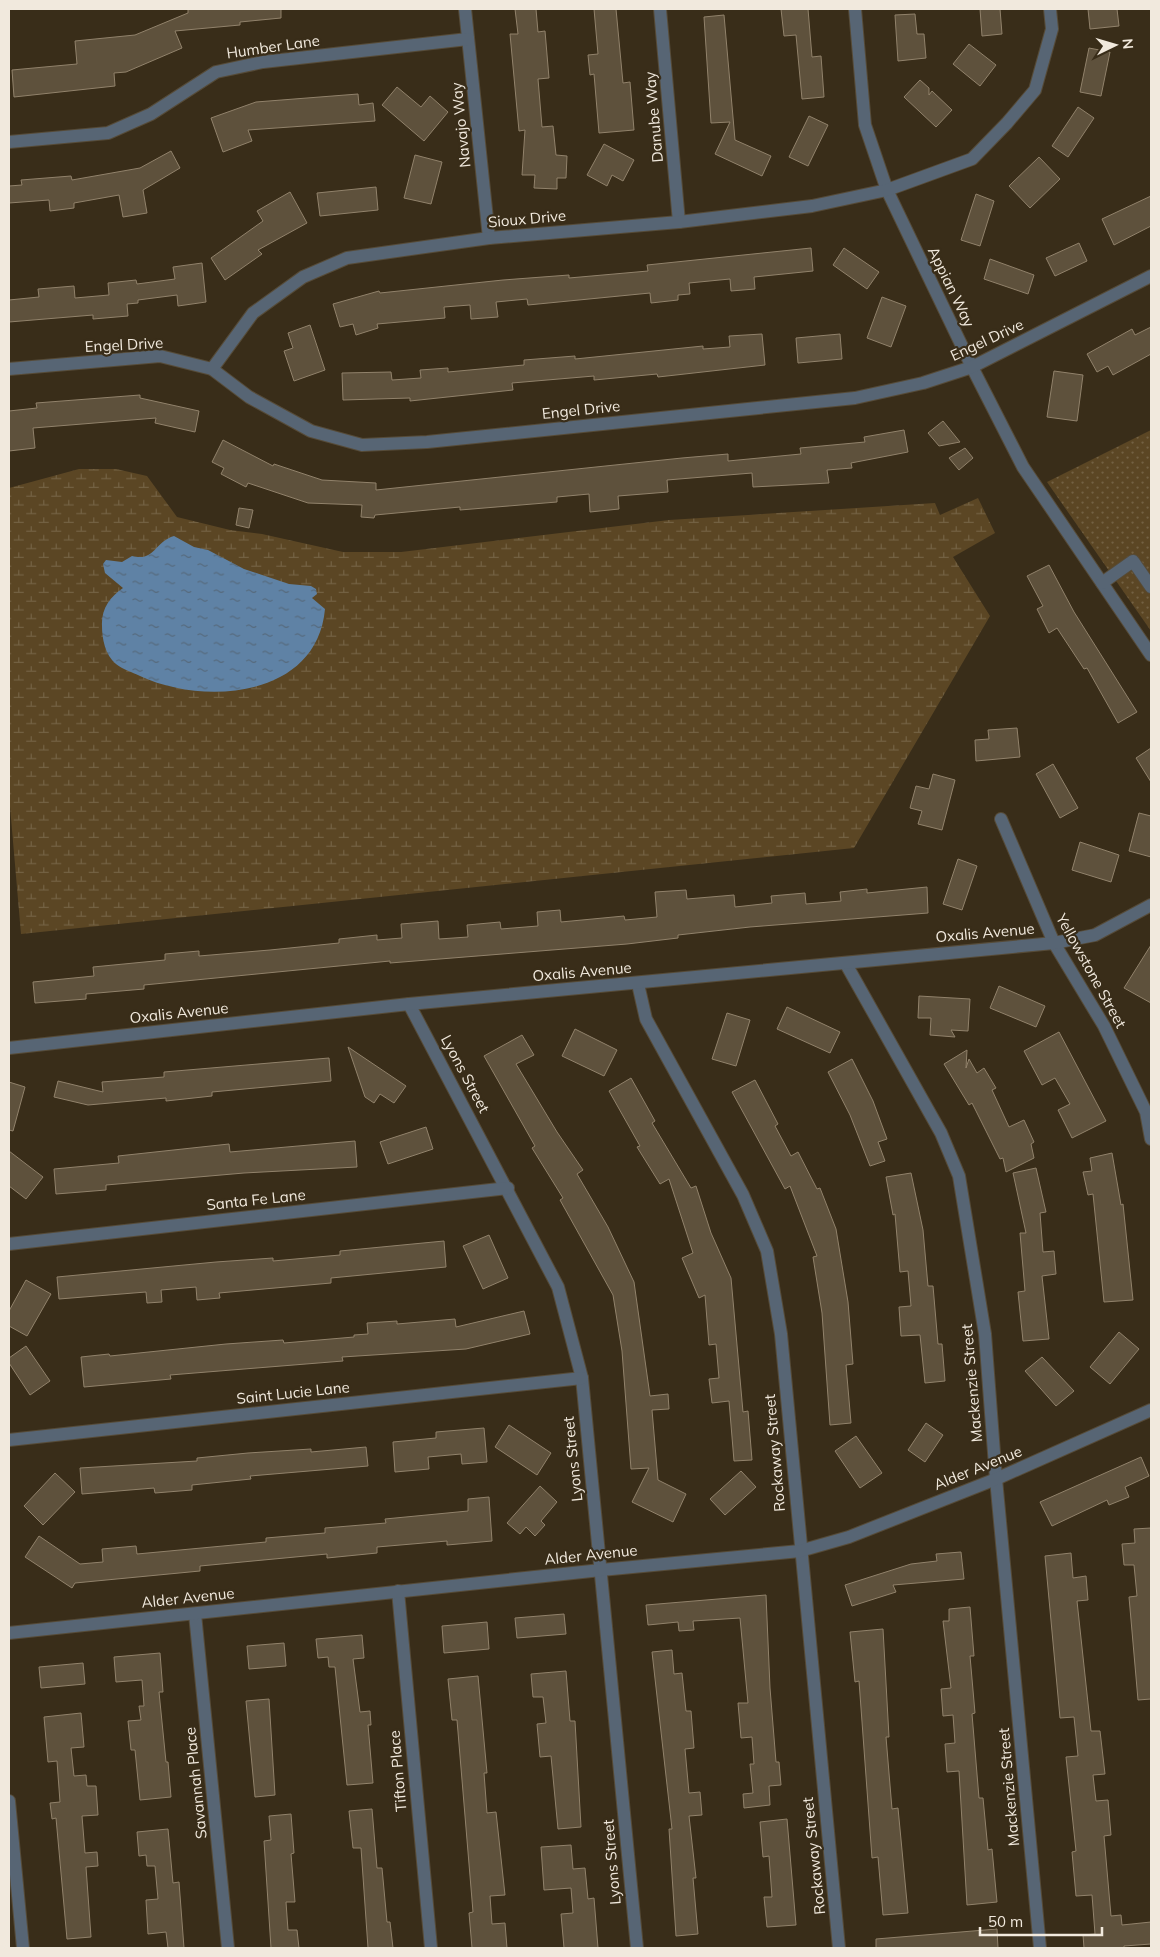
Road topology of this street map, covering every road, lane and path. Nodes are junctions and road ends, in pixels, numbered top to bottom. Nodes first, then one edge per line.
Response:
1 (465, 9) edge
2 (660, 9) edge
3 (855, 9) edge
4 (1050, 9) edge
5 (468, 39) junction
6 (9, 142) edge
7 (886, 190) junction
8 (679, 222) junction
9 (489, 238) junction
10 (1151, 276) edge
11 (972, 367) junction
12 (9, 369) edge
13 (212, 369) junction
14 (1102, 583) junction
15 (1151, 587) edge
16 (1151, 655) edge
17 (1001, 819) dead end
18 (1151, 906) edge
19 (1054, 943) junction
20 (846, 964) junction
21 (638, 984) junction
22 (409, 1004) junction
23 (9, 1048) edge
24 (1151, 1139) edge
25 (508, 1188) junction
26 (9, 1244) edge
27 (582, 1378) junction
28 (1151, 1410) edge
29 (9, 1440) edge
30 (996, 1479) junction
31 (800, 1551) junction
32 (601, 1570) junction
33 (398, 1591) junction
34 (195, 1614) junction
35 (9, 1633) edge
36 (9, 1802) edge
37 (23, 1948) edge
38 (228, 1948) edge
39 (431, 1948) edge
40 (636, 1948) edge
41 (839, 1948) edge
42 (1040, 1948) edge

1 - 5 street, Navajo Way
2 - 8 street, Danube Way
3 - 7 street, Appian Way
4 - 7 street, Sioux Drive
5 - 6 street, Humber Lane
5 - 9 street, Navajo Way
7 - 8 street, Sioux Drive
7 - 11 street, Appian Way
8 - 9 street, Sioux Drive
9 - 13 street, Sioux Drive
10 - 11 street, Engel Drive
11 - 13 street, Engel Drive
11 - 14 street, Appian Way
12 - 13 street, Engel Drive
14 - 15 street
14 - 16 street, Appian Way
17 - 19 street, Yellowstone Street
18 - 19 street, Oxalis Avenue
19 - 20 street, Oxalis Avenue
19 - 24 street, Yellowstone Street
20 - 21 street, Oxalis Avenue
20 - 30 street, Mackenzie Street
21 - 22 street, Oxalis Avenue
21 - 31 street, Rockaway Street
22 - 23 street, Oxalis Avenue
22 - 25 street, Lyons Street
25 - 26 street, Santa Fe Lane
25 - 27 street, Lyons Street
27 - 29 street, Saint Lucie Lane
27 - 32 street, Lyons Street
28 - 30 street, Alder Avenue
30 - 31 street, Alder Avenue
30 - 42 street, Mackenzie Street
31 - 32 street, Alder Avenue
31 - 41 street, Rockaway Street
32 - 33 street, Alder Avenue
32 - 40 street, Lyons Street
33 - 34 street, Alder Avenue
33 - 39 street, Tifton Place
34 - 35 street, Alder Avenue
34 - 38 street, Savannah Place
36 - 37 street

